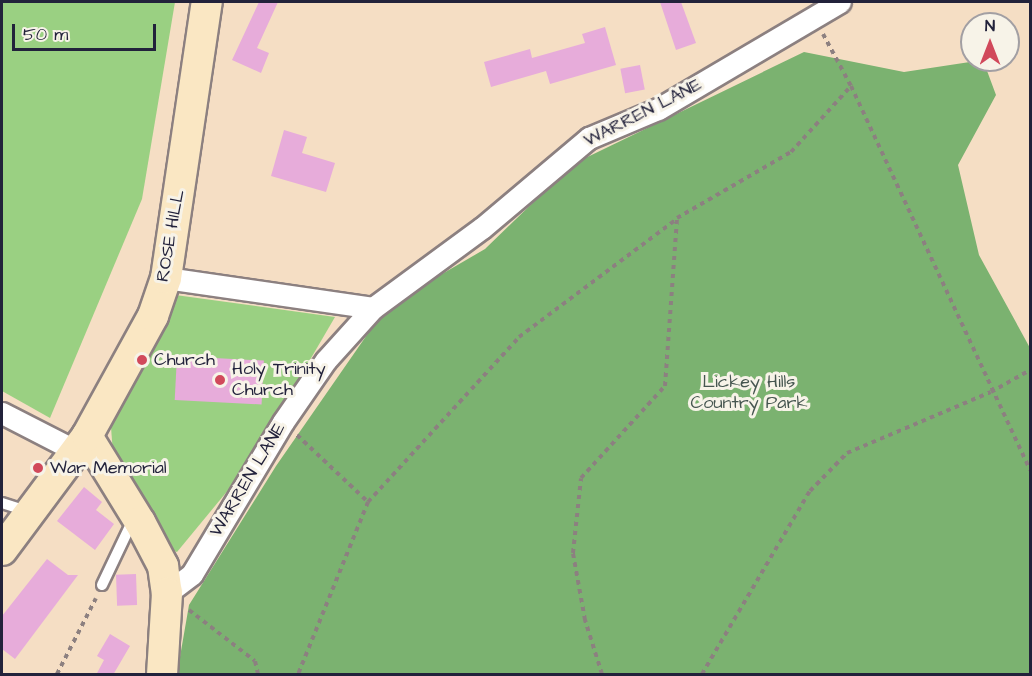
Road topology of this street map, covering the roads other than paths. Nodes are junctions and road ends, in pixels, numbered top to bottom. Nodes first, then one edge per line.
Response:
1 (207, 2) edge
2 (840, 2) edge
3 (166, 278) junction
4 (373, 308) junction
5 (2, 413) edge
6 (82, 444) junction
7 (15, 507) edge
8 (136, 514) junction
9 (2, 550) edge
10 (102, 585) road end
11 (167, 593) junction
12 (162, 675) edge

1 - 3 main road, ROSE HILL
2 - 4 street, WARREN LANE
3 - 4 street
3 - 6 main road, ROSE HILL
4 - 11 street, WARREN LANE
5 - 6 street
6 - 7 main road, ROSE HILL
6 - 8 main road
7 - 9 main road, ROSE HILL
8 - 10 lane
8 - 11 main road
11 - 12 main road

